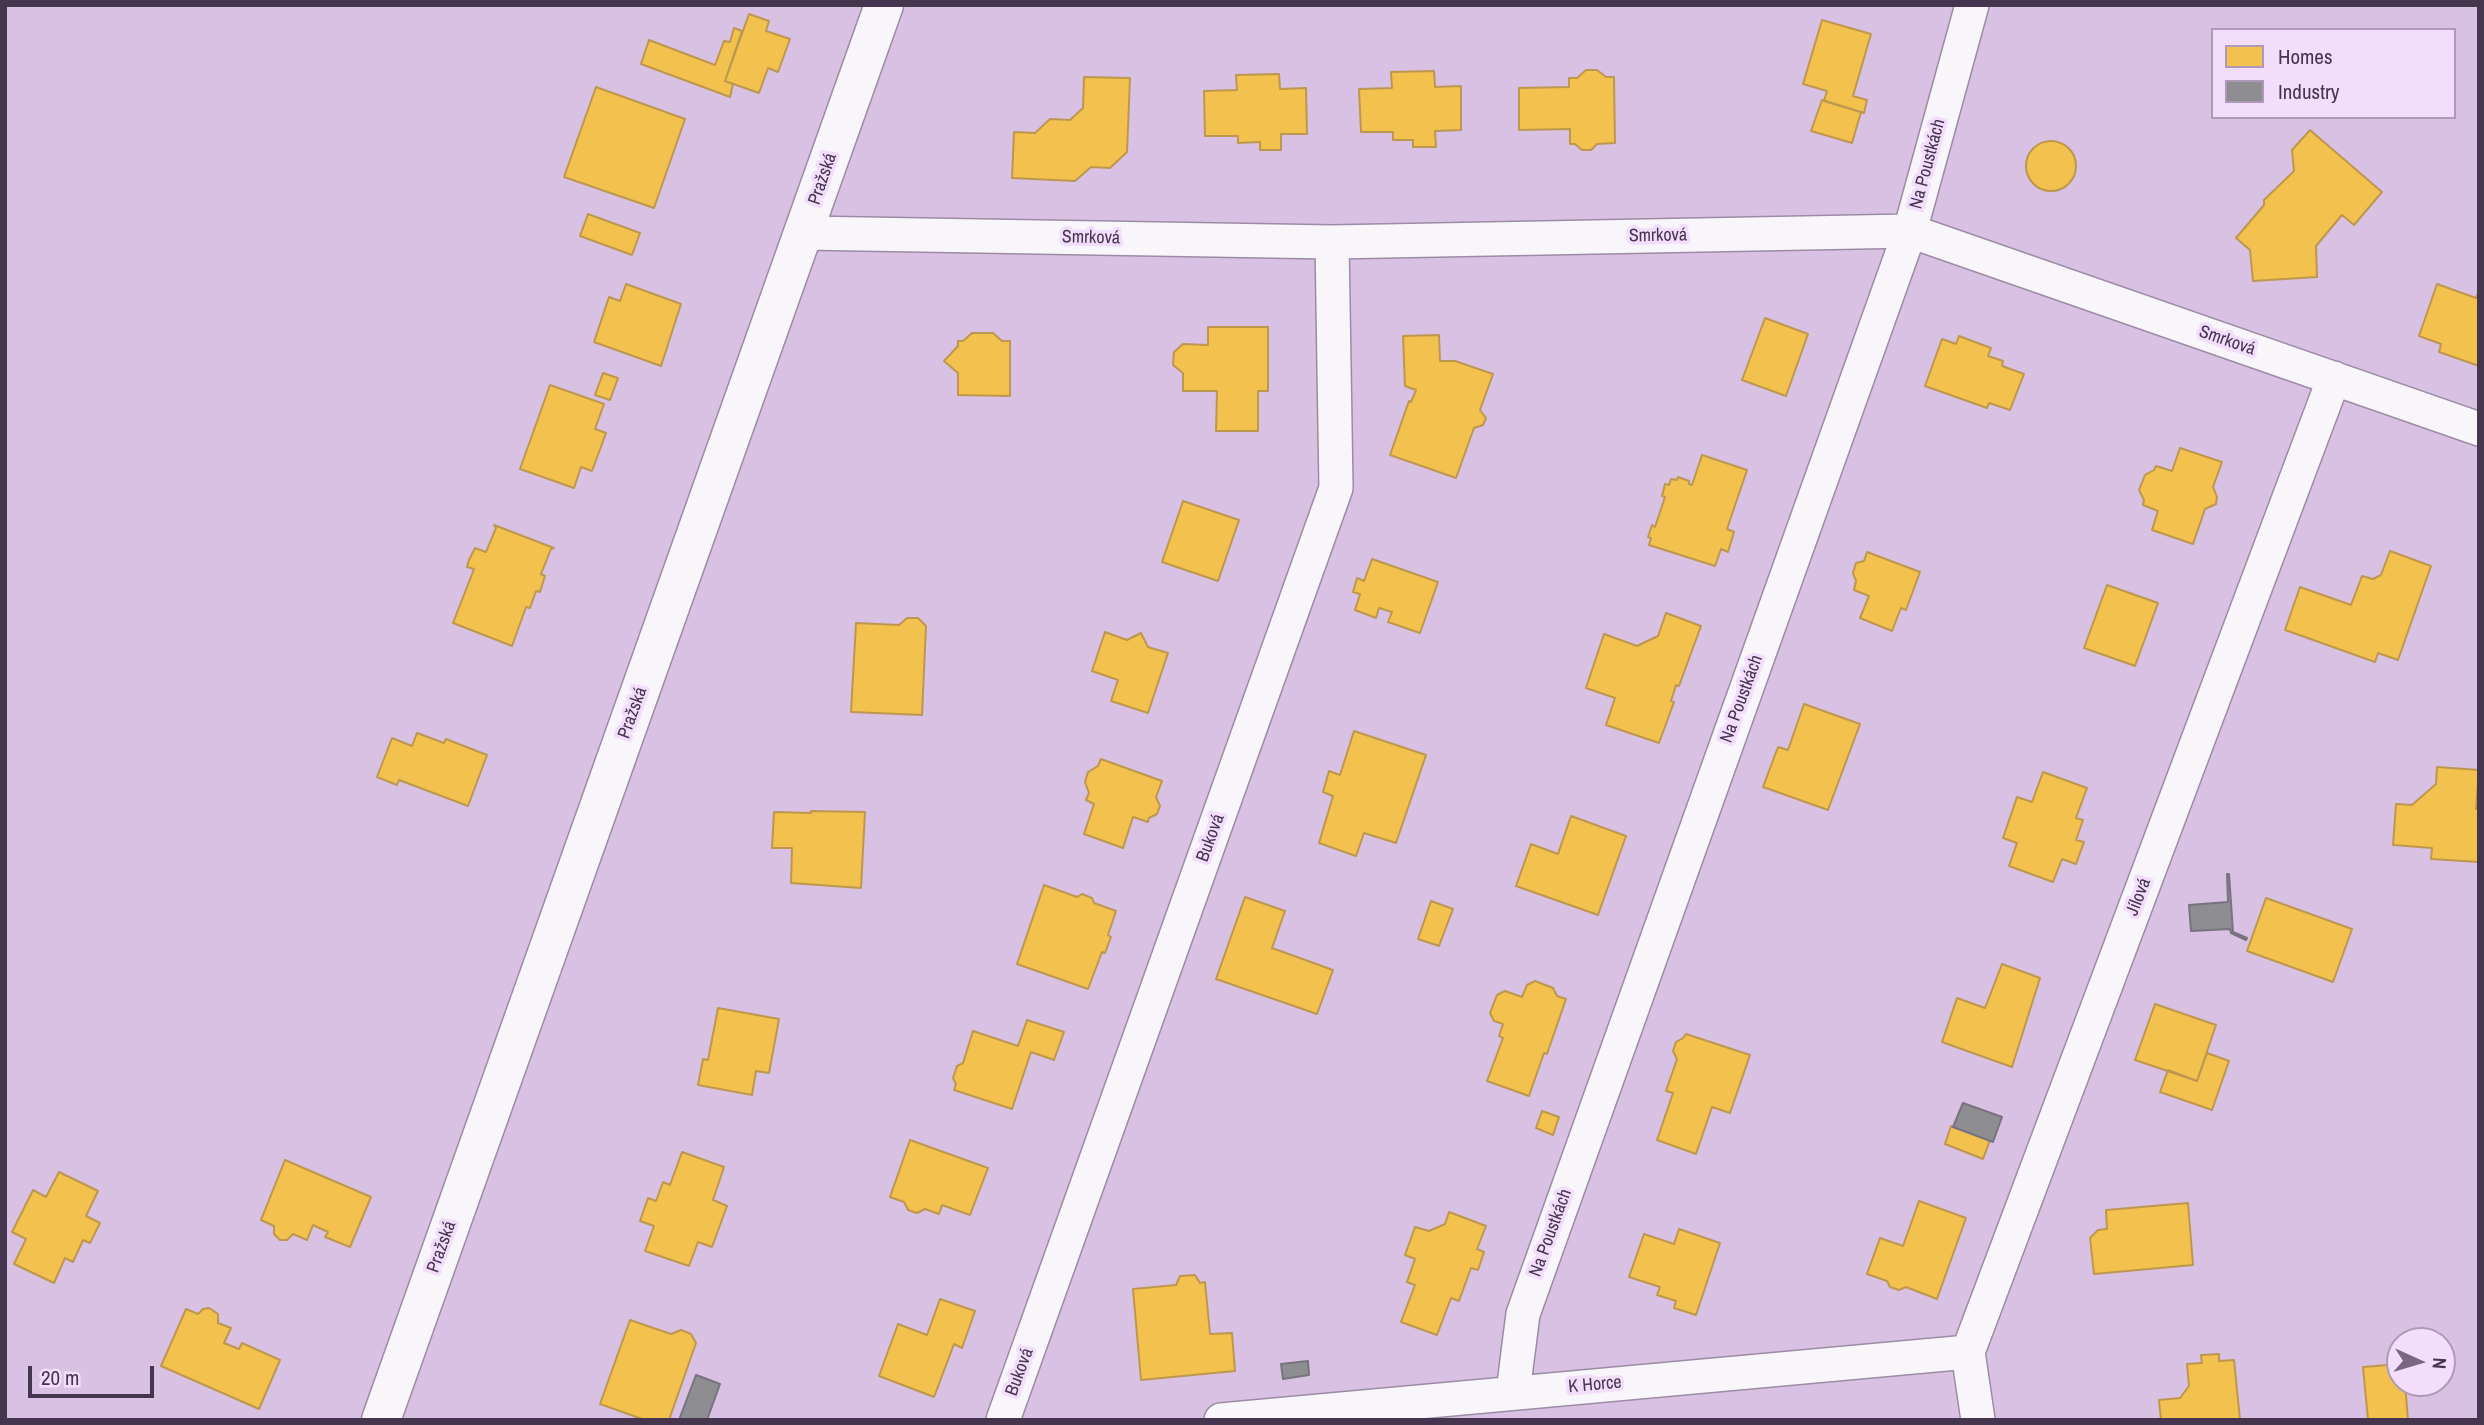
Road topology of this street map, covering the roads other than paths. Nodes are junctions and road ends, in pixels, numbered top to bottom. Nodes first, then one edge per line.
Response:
1 (884, 5) edge
2 (1972, 5) edge
3 (1909, 231) junction
4 (804, 233) junction
5 (1332, 242) junction
6 (2334, 378) junction
7 (2479, 429) edge
8 (1968, 1352) junction
9 (1513, 1392) junction
10 (380, 1420) edge
11 (1003, 1420) edge
12 (1221, 1420) edge
13 (1978, 1420) edge

1 - 4 main road, Pražská
2 - 3 street, Na Poustkách
3 - 5 street, Smrková
3 - 6 street, Smrková
3 - 9 street, Na Poustkách
4 - 5 street, Smrková
4 - 10 main road, Pražská
5 - 11 street, Buková
6 - 7 street, Smrková
6 - 8 street, Jílová
8 - 9 street, K Horce
8 - 13 street, Jílová
9 - 12 street, K Horce

